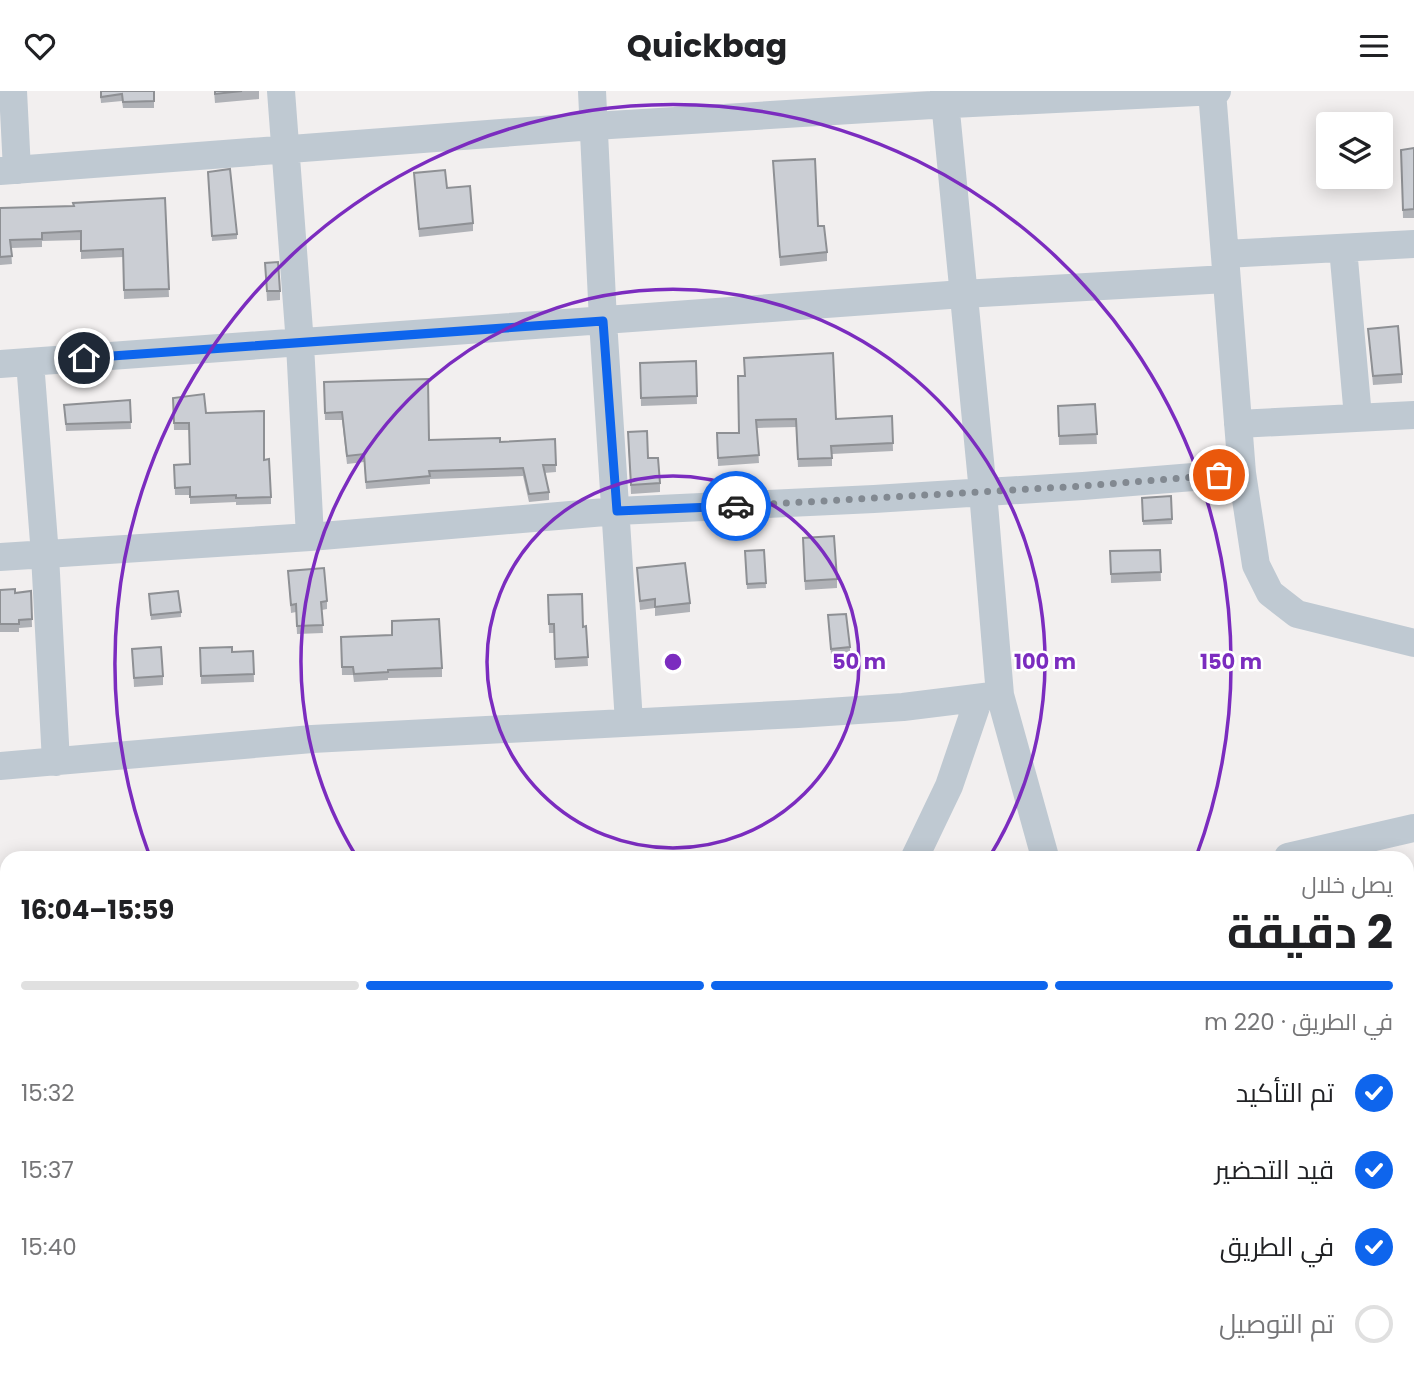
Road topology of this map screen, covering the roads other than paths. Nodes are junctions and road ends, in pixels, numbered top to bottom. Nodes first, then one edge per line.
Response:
1 (13, 91) edge
2 (281, 91) edge
3 (592, 91) edge
4 (1214, 91) edge
5 (944, 98) edge
6 (594, 126) junction
7 (286, 149) junction
8 (8, 171) edge
9 (1414, 244) edge
10 (1343, 248) junction
11 (1226, 267) junction
12 (963, 294) junction
13 (603, 321) junction
14 (300, 344) junction
15 (30, 362) junction
16 (0, 364) edge
17 (1414, 415) edge
18 (1358, 417) junction
19 (1238, 424) junction
20 (1242, 473) junction
21 (982, 492) junction
22 (617, 511) junction
23 (310, 537) junction
24 (45, 555) junction
25 (0, 557) edge
26 (1414, 643) edge
27 (989, 697) junction
28 (629, 722) junction
29 (56, 762) junction
30 (0, 766) edge
31 (1414, 828) edge
32 (918, 851) edge
33 (1043, 851) edge
34 (1314, 851) edge

1 - 8 street
2 - 7 street
3 - 6 street
4 - 5 street
4 - 11 street
5 - 6 street
5 - 12 street
6 - 7 street
6 - 13 street
7 - 8 street
7 - 14 street
9 - 10 street
10 - 11 street
10 - 18 street
11 - 12 street
11 - 19 street
12 - 13 street
12 - 21 street
13 - 14 street
13 - 22 street
14 - 15 street
14 - 23 street
15 - 16 street
15 - 24 street
17 - 18 street
18 - 19 street
19 - 20 street
20 - 21 street
20 - 26 street
21 - 22 street
21 - 27 street
22 - 23 street
22 - 28 street
23 - 24 street
24 - 25 street
24 - 29 street
27 - 28 street
27 - 32 street
27 - 33 street
28 - 29 street
29 - 30 street
31 - 34 street

